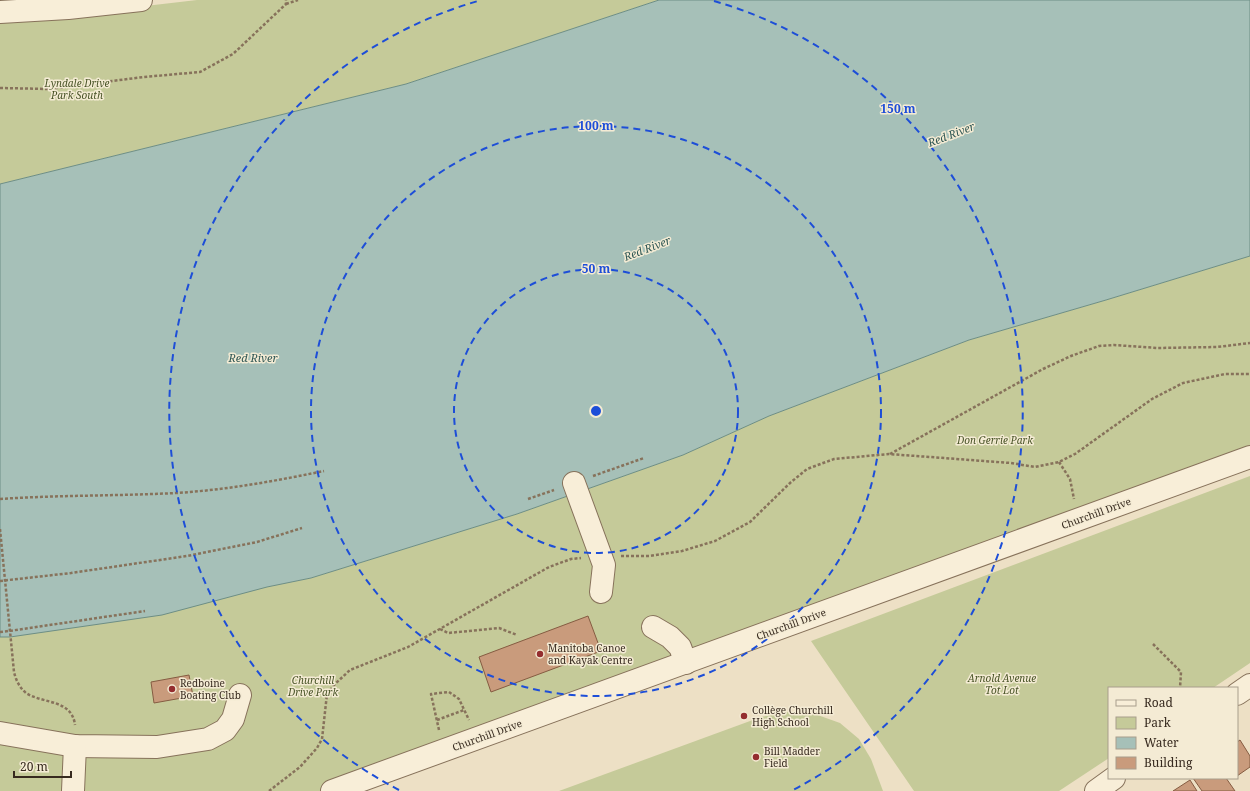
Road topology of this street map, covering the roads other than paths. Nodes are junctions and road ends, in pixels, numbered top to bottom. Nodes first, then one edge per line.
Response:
1 (141, 0) edge
2 (68, 4) edge
3 (0, 12) edge
4 (1250, 457) edge
5 (574, 483) dead end
6 (601, 592) dead end
7 (653, 627) dead end
8 (686, 663) junction
9 (1250, 685) edge
10 (1238, 693) edge
11 (240, 695) dead end
12 (0, 733) edge
13 (75, 746) junction
14 (1113, 779) edge
15 (73, 791) edge
16 (332, 791) edge
17 (1096, 791) edge

1 - 2 street
2 - 3 street
4 - 8 street, Churchill Drive
5 - 6 street
7 - 8 street
8 - 16 street, Churchill Drive
9 - 10 street
11 - 13 street
12 - 13 street
13 - 15 street
14 - 17 street

